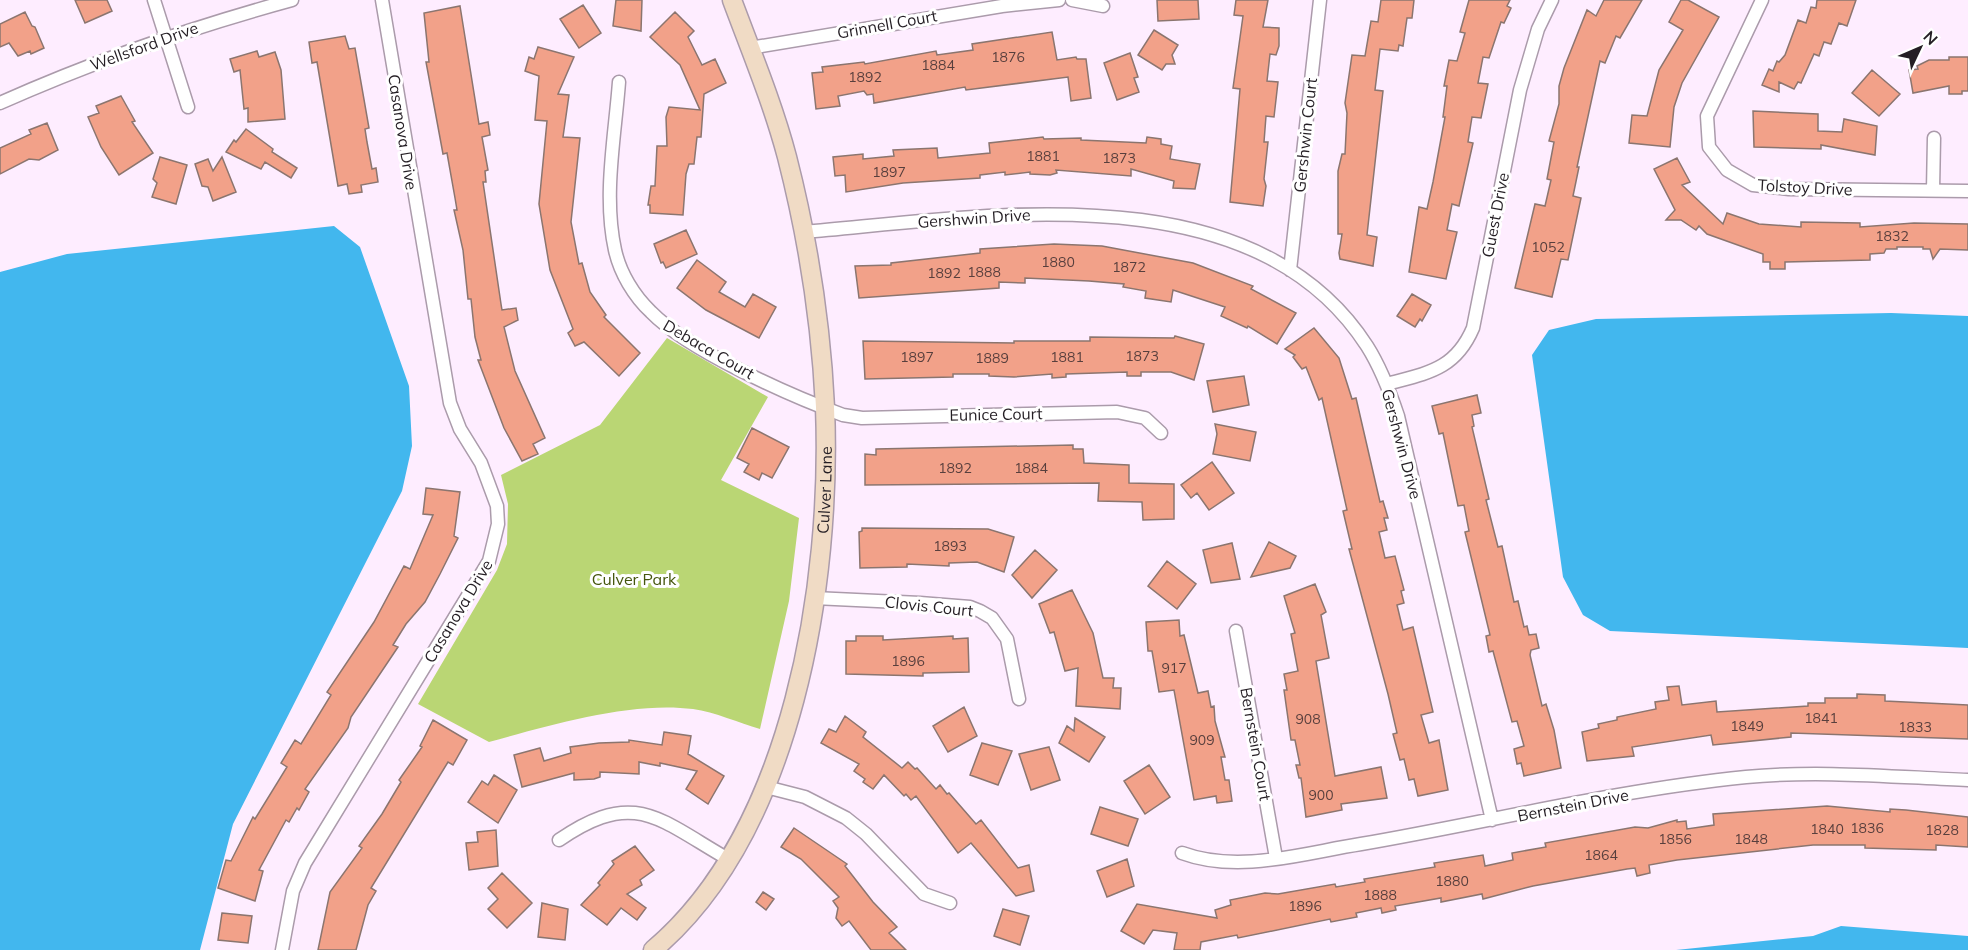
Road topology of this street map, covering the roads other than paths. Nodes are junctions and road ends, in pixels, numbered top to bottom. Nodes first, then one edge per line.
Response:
1 (154, 0) edge
2 (292, 0) edge
3 (381, 0) edge
4 (732, 0) edge
5 (1059, 0) edge
6 (1072, 0) edge
7 (1320, 0) edge
8 (1552, 0) edge
9 (1762, 0) edge
10 (1103, 6) dead end
11 (166, 39) junction
12 (750, 48) junction
13 (619, 82) dead end
14 (0, 103) edge
15 (188, 107) dead end
16 (1934, 138) dead end
17 (1933, 190) junction
18 (1968, 191) edge
19 (804, 232) junction
20 (1290, 270) junction
21 (1387, 384) junction
22 (825, 409) junction
23 (1161, 433) dead end
24 (814, 598) junction
25 (1236, 631) dead end
26 (1019, 699) dead end
27 (1968, 780) edge
28 (766, 787) junction
29 (1492, 820) junction
30 (559, 840) dead end
31 (1182, 853) dead end
32 (1276, 858) junction
33 (728, 859) junction
34 (950, 903) dead end
35 (282, 950) edge
36 (653, 950) edge

1 - 11 street
2 - 11 street, Wellsford Drive
3 - 35 street, Casanova Drive
4 - 12 street, Culver Lane
5 - 12 street, Grinnell Court
6 - 10 street
7 - 20 street, Gershwin Court
8 - 21 street, Guest Drive
9 - 17 street, Tolstoy Drive
11 - 14 street, Wellsford Drive
11 - 15 street
12 - 19 street, Culver Lane
13 - 22 street, Debaca Court
16 - 17 street
17 - 18 street, Tolstoy Drive
19 - 20 street, Gershwin Drive
19 - 22 street, Culver Lane
20 - 21 street, Gershwin Drive
21 - 29 street, Gershwin Drive
22 - 23 street, Eunice Court
22 - 24 street, Culver Lane
24 - 26 street, Clovis Court
24 - 28 street, Culver Lane
25 - 32 street, Bernstein Court
27 - 29 street, Bernstein Drive
28 - 33 street, Culver Lane
28 - 34 street
29 - 32 street, Bernstein Drive
30 - 33 street
31 - 32 street, Bernstein Drive
33 - 36 street, Culver Lane

